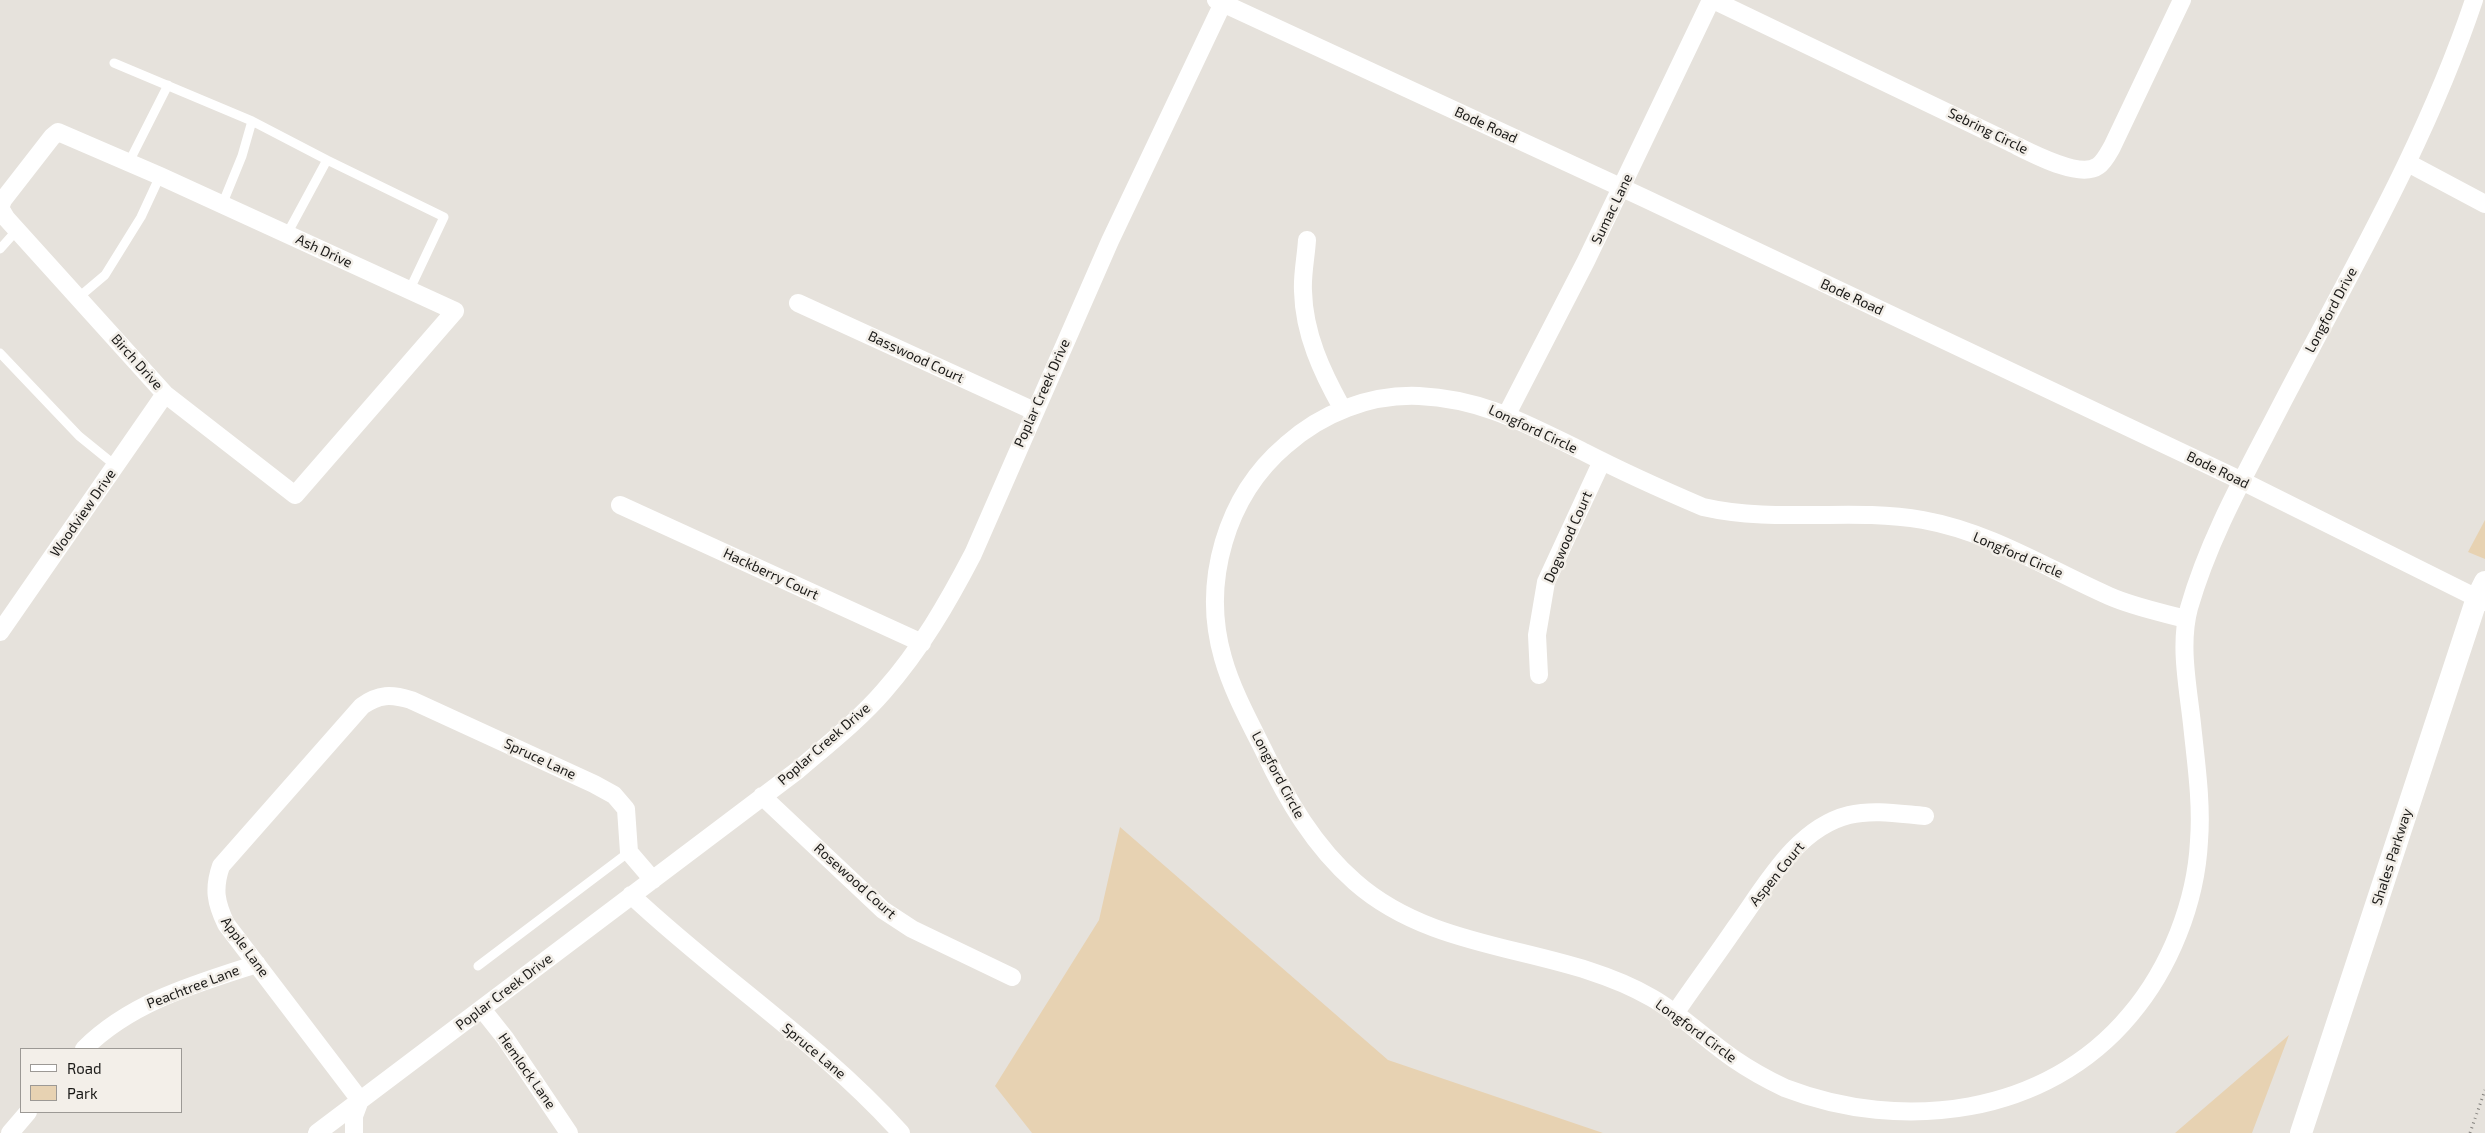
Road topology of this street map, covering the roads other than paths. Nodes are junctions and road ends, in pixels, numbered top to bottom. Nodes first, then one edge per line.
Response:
1 (1712, 0) edge
2 (2182, 0) edge
3 (2474, 0) edge
4 (1219, 2) edge
5 (114, 63) dead end
6 (168, 85) junction
7 (252, 121) junction
8 (327, 160) junction
9 (129, 162) junction
10 (2408, 163) junction
11 (160, 176) junction
12 (1622, 188) junction
13 (2485, 204) edge
14 (222, 205) junction
15 (0, 208) edge
16 (18, 230) junction
17 (287, 234) junction
18 (1307, 240) dead end
19 (0, 249) edge
20 (409, 291) junction
21 (78, 297) junction
22 (798, 303) dead end
23 (0, 353) edge
24 (165, 394) junction
25 (1342, 408) junction
26 (1034, 411) junction
27 (1507, 414) junction
28 (1602, 461) junction
29 (116, 466) junction
30 (2242, 482) junction
31 (295, 495) joint
32 (620, 505) dead end
33 (2482, 594) edge
34 (2186, 618) junction
35 (0, 632) edge
36 (922, 643) junction
37 (1539, 676) dead end
38 (372, 699) joint
39 (762, 796) junction
40 (1925, 816) dead end
41 (628, 852) junction
42 (653, 880) junction
43 (632, 895) junction
44 (257, 964) junction
45 (478, 966) dead end
46 (1012, 977) dead end
47 (482, 1009) junction
48 (1676, 1012) junction
49 (85, 1048) edge
50 (360, 1100) junction
51 (27, 1113) edge
52 (10, 1133) edge
53 (317, 1133) edge
54 (354, 1133) edge
55 (569, 1133) edge
56 (901, 1133) edge
57 (2301, 1133) edge

1 - 2 street, Sebring Circle
1 - 12 street, Sumac Lane
3 - 10 street, Longford Drive
4 - 12 street, Bode Road
4 - 26 street, Poplar Creek Drive
5 - 6 lane
6 - 7 lane
6 - 9 lane
7 - 8 lane
7 - 14 lane
8 - 17 lane
8 - 20 lane
9 - 11 street, Ash Drive
9 - 15 street, Ash Drive
10 - 13 street
10 - 30 street, Longford Drive
11 - 14 street, Ash Drive
11 - 21 lane
12 - 27 street, Sumac Lane
12 - 30 street, Bode Road
14 - 17 street, Ash Drive
15 - 16 street, Birch Drive
16 - 19 lane
16 - 21 street, Birch Drive
17 - 20 street, Ash Drive
18 - 25 street
20 - 31 street, Ash Drive
21 - 24 street, Birch Drive
22 - 26 street, Basswood Court
23 - 29 lane
24 - 29 street, Woodview Drive
24 - 31 street, Birch Drive
25 - 27 street, Longford Circle
25 - 48 street, Longford Circle
26 - 36 street, Poplar Creek Drive
27 - 28 street, Longford Circle
28 - 34 street, Longford Circle
28 - 37 street, Dogwood Court
29 - 35 street, Woodview Drive
30 - 33 street, Bode Road
30 - 34 street, Longford Drive
32 - 36 street, Hackberry Court
33 - 57 street, Shales Parkway
34 - 48 street, Longford Circle
36 - 39 street, Poplar Creek Drive
38 - 41 street, Spruce Lane
38 - 44 street, Apple Lane
39 - 42 street, Poplar Creek Drive
39 - 46 street, Rosewood Court
40 - 48 street, Aspen Court
41 - 42 street
41 - 45 lane
42 - 43 street, Poplar Creek Drive
43 - 47 street, Poplar Creek Drive
43 - 56 street, Spruce Lane
44 - 49 street, Peachtree Lane
44 - 50 street, Apple Lane
47 - 50 street, Poplar Creek Drive
47 - 55 street, Hemlock Lane
50 - 53 street, Poplar Creek Drive
50 - 54 street
51 - 52 street

